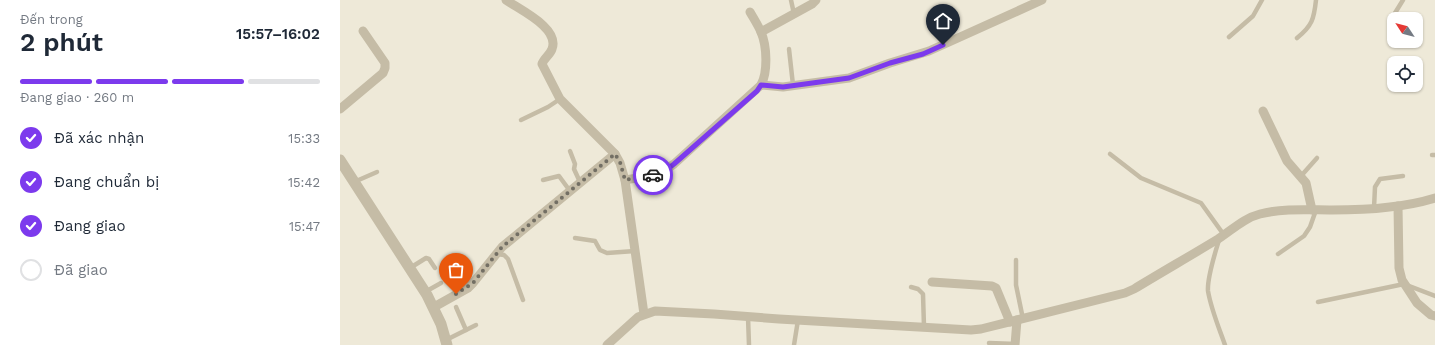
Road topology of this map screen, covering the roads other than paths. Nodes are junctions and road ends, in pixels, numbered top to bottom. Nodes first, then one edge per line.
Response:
1 (506, 0) edge
2 (791, 0) edge
3 (816, 0) edge
4 (1042, 0) edge
5 (1262, 0) edge
6 (1316, 0) edge
7 (1403, 0) edge
8 (750, 12) dead end
9 (1396, 12) edge
10 (794, 14) junction
11 (364, 30) dead end
12 (761, 32) junction
13 (1229, 37) dead end
14 (1297, 38) dead end
15 (789, 49) dead end
16 (761, 85) junction
17 (793, 85) junction
18 (560, 99) junction
19 (340, 109) edge
20 (1263, 111) dead end
21 (521, 120) dead end
22 (570, 151) dead end
23 (615, 154) junction
24 (1110, 154) dead end
25 (1317, 158) dead end
26 (340, 160) edge
27 (377, 172) dead end
28 (1301, 176) junction
29 (1403, 176) dead end
30 (543, 180) dead end
31 (625, 180) junction
32 (354, 182) junction
33 (580, 182) junction
34 (570, 191) junction
35 (1435, 198) edge
36 (1398, 206) junction
37 (1374, 208) junction
38 (1314, 210) junction
39 (1221, 237) junction
40 (575, 238) dead end
41 (635, 251) junction
42 (496, 253) junction
43 (1278, 254) dead end
44 (1016, 260) dead end
45 (410, 268) junction
46 (435, 268) dead end
47 (932, 282) dead end
48 (441, 283) dead end
49 (1404, 284) junction
50 (911, 287) dead end
51 (425, 292) junction
52 (1435, 296) edge
53 (523, 300) dead end
54 (1318, 302) dead end
55 (434, 307) junction
56 (456, 307) dead end
57 (644, 314) junction
58 (1435, 316) edge
59 (748, 317) junction
60 (798, 320) junction
61 (1017, 320) junction
62 (476, 325) dead end
63 (924, 327) junction
64 (466, 330) junction
65 (446, 342) edge
66 (989, 343) dead end
67 (608, 345) edge
68 (749, 345) edge
69 (794, 345) edge
70 (1016, 345) edge
71 (1225, 345) edge

1 - 18 street
2 - 10 lane
3 - 10 street
4 - 17 street
5 - 13 lane
6 - 14 lane
7 - 9 lane
8 - 12 street
10 - 12 street
11 - 19 street
12 - 16 street
15 - 17 lane
16 - 17 street
16 - 31 street
18 - 21 lane
18 - 23 street
20 - 28 street
22 - 33 lane
23 - 31 street
23 - 33 street
24 - 39 lane
25 - 28 lane
26 - 32 street
27 - 32 lane
28 - 38 street
29 - 37 lane
30 - 34 lane
31 - 41 street
32 - 45 street
33 - 34 street
34 - 42 street
35 - 36 street
36 - 37 street
36 - 49 street
37 - 38 street
38 - 39 street
38 - 43 lane
39 - 61 street
39 - 71 lane
40 - 41 lane
41 - 57 street
42 - 53 lane
42 - 55 street
44 - 61 lane
45 - 46 lane
45 - 51 street
47 - 61 street
48 - 51 lane
49 - 52 lane
49 - 54 lane
49 - 58 street
50 - 63 lane
51 - 55 street
55 - 65 street
56 - 64 lane
57 - 59 street
57 - 67 street
59 - 60 street
59 - 68 lane
60 - 63 street
60 - 69 lane
61 - 63 street
61 - 70 street
62 - 64 lane
64 - 65 lane
66 - 70 lane

